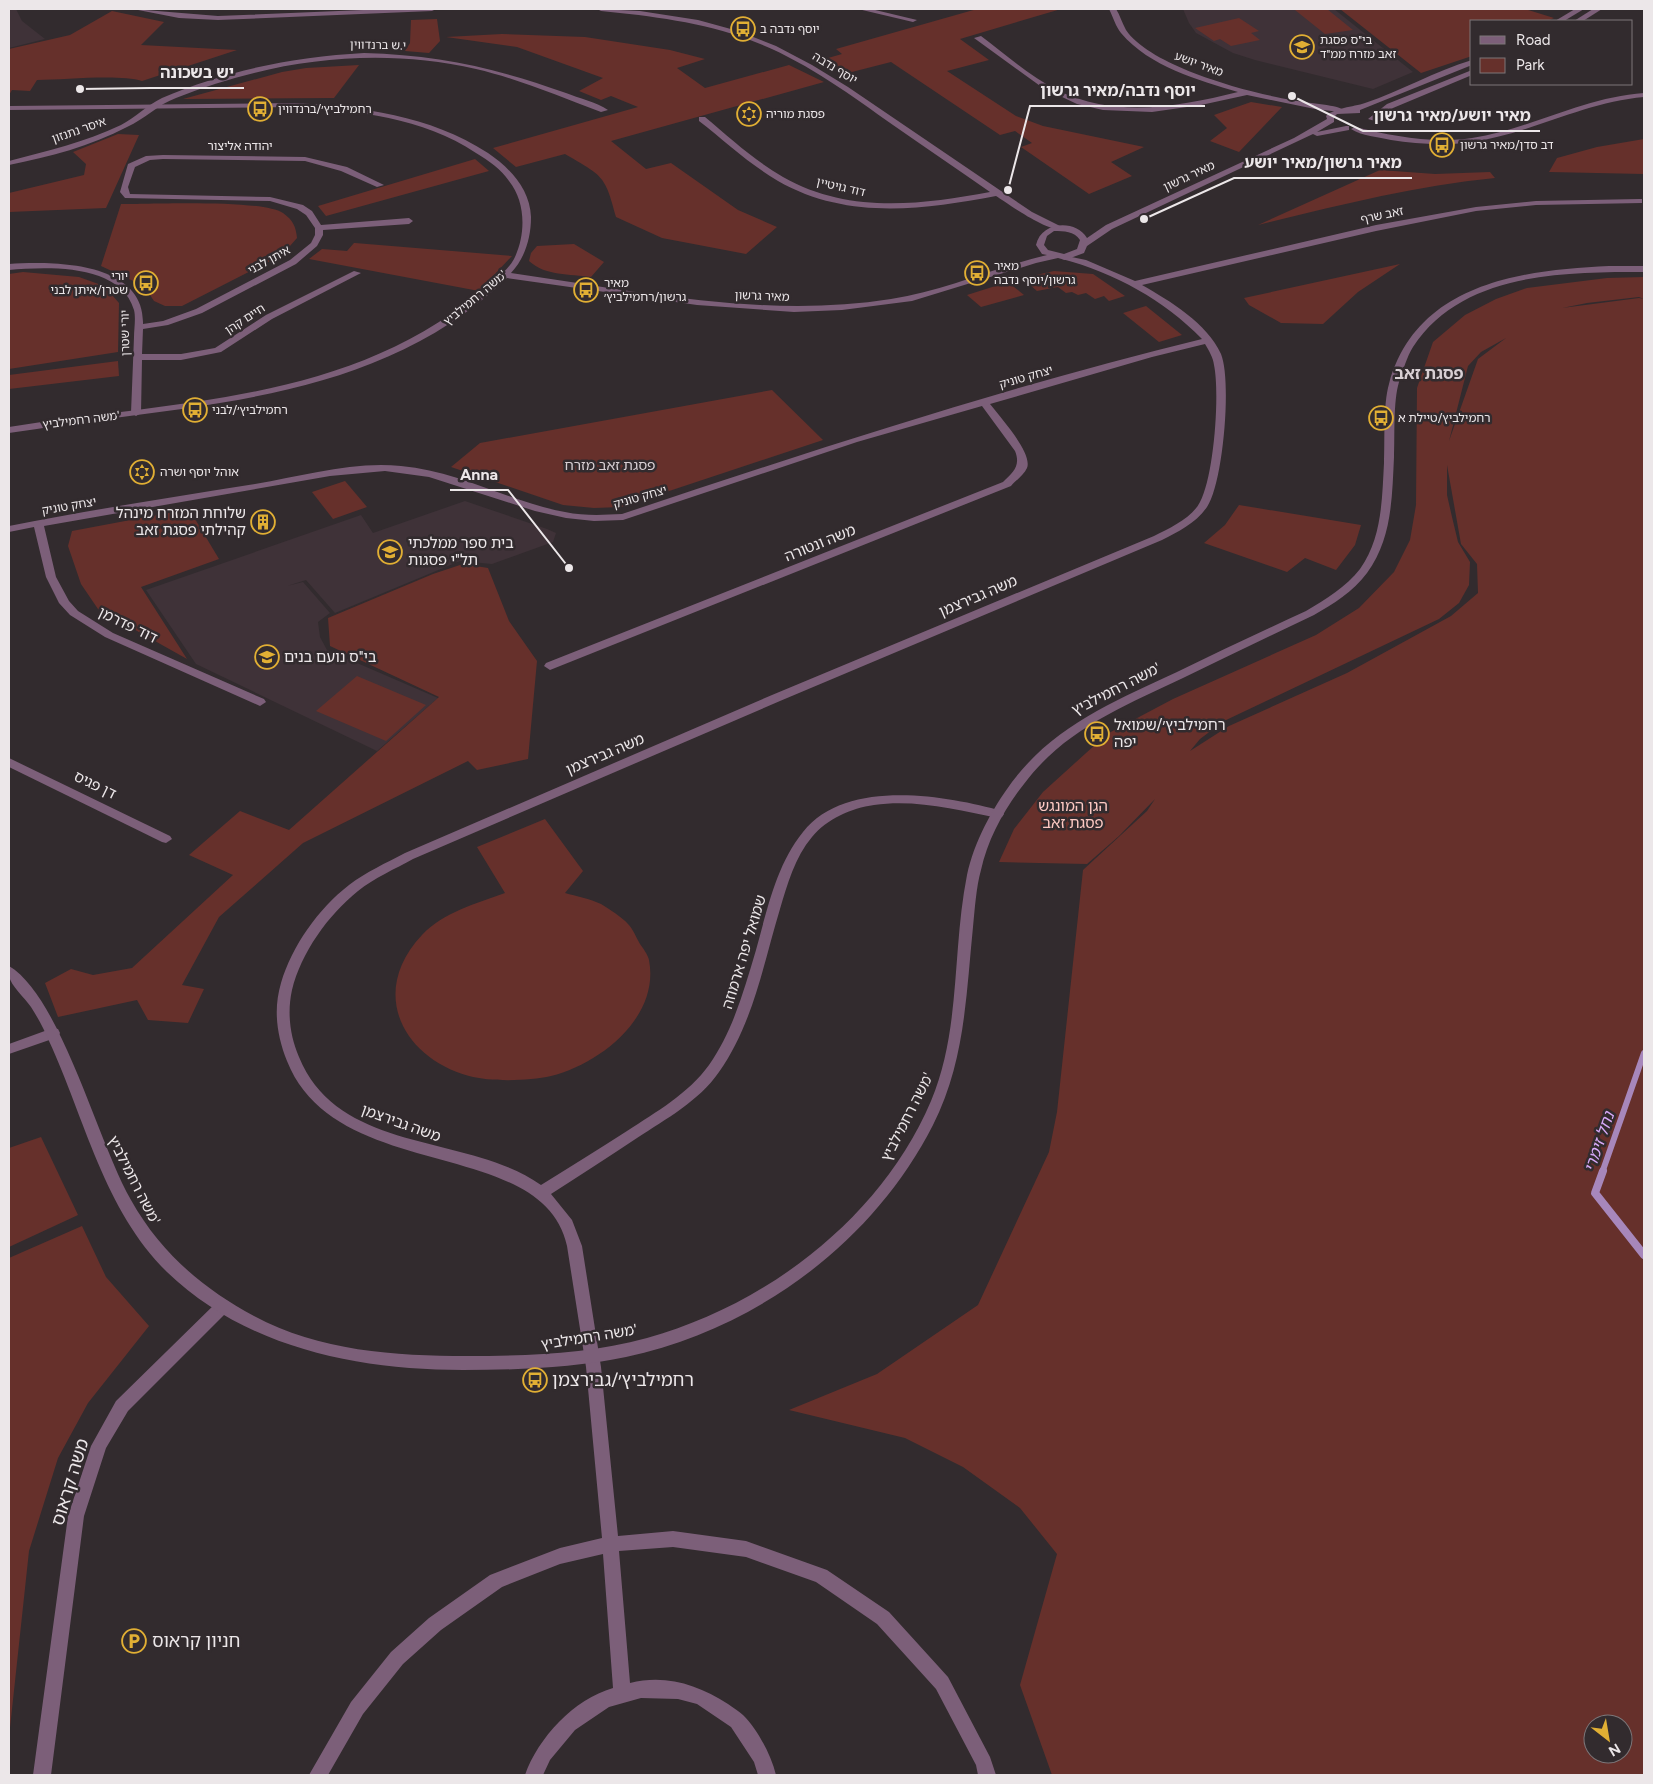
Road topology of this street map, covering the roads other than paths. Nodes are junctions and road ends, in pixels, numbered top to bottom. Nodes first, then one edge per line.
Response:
1 (137, 9) edge
2 (432, 9) edge
3 (601, 9) edge
4 (862, 9) edge
5 (1113, 9) edge
6 (1580, 9) edge
7 (1598, 9) edge
8 (913, 20) dead end
9 (1561, 20) edge
10 (1580, 20) edge
11 (978, 38) dead end
12 (1470, 63) edge
13 (1470, 73) edge
14 (1249, 92) junction
15 (1644, 95) edge
16 (1301, 104) junction
17 (152, 106) junction
18 (9, 108) edge
19 (604, 110) dead end
20 (1340, 110) junction
21 (1350, 110) junction
22 (1330, 118) junction
23 (702, 119) dead end
24 (1373, 121) junction
25 (1346, 128) junction
26 (1355, 128) junction
27 (1297, 140) junction
28 (1416, 141) junction
29 (12, 161) edge
30 (380, 185) dead end
31 (996, 193) junction
32 (1639, 201) dead end
33 (1029, 214) junction
34 (409, 221) dead end
35 (1118, 222) junction
36 (320, 228) junction
37 (1064, 229) junction
38 (1041, 242) junction
39 (1082, 248) junction
40 (1055, 256) junction
41 (1065, 257) junction
42 (1014, 265) junction
43 (9, 267) edge
44 (1644, 268) edge
45 (1105, 269) junction
46 (357, 273) dead end
47 (504, 275) junction
48 (1135, 284) junction
49 (139, 327) junction
50 (1206, 341) junction
51 (138, 357) junction
52 (984, 402) junction
53 (136, 413) junction
54 (9, 430) edge
55 (38, 523) junction
56 (9, 529) edge
57 (550, 666) dead end
58 (260, 702) dead end
59 (9, 762) edge
60 (998, 814) junction
61 (166, 839) dead end
62 (9, 971) edge
63 (53, 1033) junction
64 (9, 1049) edge
65 (541, 1193) junction
66 (223, 1306) junction
67 (593, 1354) junction
68 (612, 1544) junction
69 (622, 1693) junction
70 (42, 1775) edge
71 (318, 1775) edge
72 (534, 1775) edge
73 (767, 1775) edge
74 (987, 1775) edge

1 - 2 street
3 - 31 street, יוסף נדבה
4 - 8 street
5 - 14 street, מאיר יושע
6 - 9 street
7 - 10 street
11 - 14 street
12 - 21 street
13 - 24 street
14 - 16 street, מאיר יושע
15 - 28 street
16 - 20 street, מאיר יושע
16 - 22 street, מאיר יושע
17 - 18 street, משה רחמילביץ'
17 - 19 street, י.ש ברנדווין
17 - 29 street, איסר נתנזון
17 - 47 street, משה רחמילביץ'
20 - 21 street, מאיר יושע
20 - 22 street, מאיר גרשון
21 - 24 street
22 - 25 street, מאיר יושע
22 - 27 street, מאיר גרשון
23 - 31 street, דוד גויטיין
24 - 26 street
24 - 28 street
25 - 26 street
25 - 27 street, מאיר גרשון
26 - 28 street
27 - 35 street, מאיר גרשון
30 - 36 street, יהודה אליצור
31 - 33 street, יוסף נדבה
32 - 48 street, זאב שרף
33 - 37 street, יוסף נדבה
33 - 38 street, יוסף נדבה
34 - 36 street
35 - 37 street, מאיר גרשון
35 - 39 street, מאיר גרשון
36 - 49 street, איתן לבני
37 - 38 street
37 - 39 street
38 - 40 street
38 - 42 street, מאיר גרשון
39 - 41 street
39 - 45 street, משה גבירצמן
40 - 41 street
40 - 42 street, מאיר גרשון
41 - 45 street, משה גבירצמן
42 - 47 street, מאיר גרשון
43 - 49 street, יורי שטרן
44 - 60 street, משה רחמילביץ'
45 - 48 street, משה גבירצמן
46 - 51 street, חיים קהן
47 - 53 street, משה רחמילביץ'
48 - 50 street, משה גבירצמן
49 - 51 street, יורי שטרן
50 - 52 street, יצחק טוניק
50 - 65 street, משה גבירצמן
51 - 53 street, יורי שטרן
52 - 55 street, יצחק טוניק
52 - 57 street, משה ונטורה
53 - 54 street, משה רחמילביץ'
55 - 56 street, יצחק טוניק
55 - 58 street, דוד פדרמן
59 - 61 street, דן פגיס
60 - 65 street, שמואל יפה ארמוזה
60 - 67 street, משה רחמילביץ'
62 - 63 street, משה רחמילביץ'
63 - 64 street
63 - 66 street, משה רחמילביץ'
65 - 67 street, משה גבירצמן
66 - 67 street, משה רחמילביץ'
66 - 70 street, משה קראוס
67 - 68 street, משה גבירצמן
68 - 69 street, משה גבירצמן
68 - 71 street
68 - 74 street
69 - 72 street
69 - 73 street

